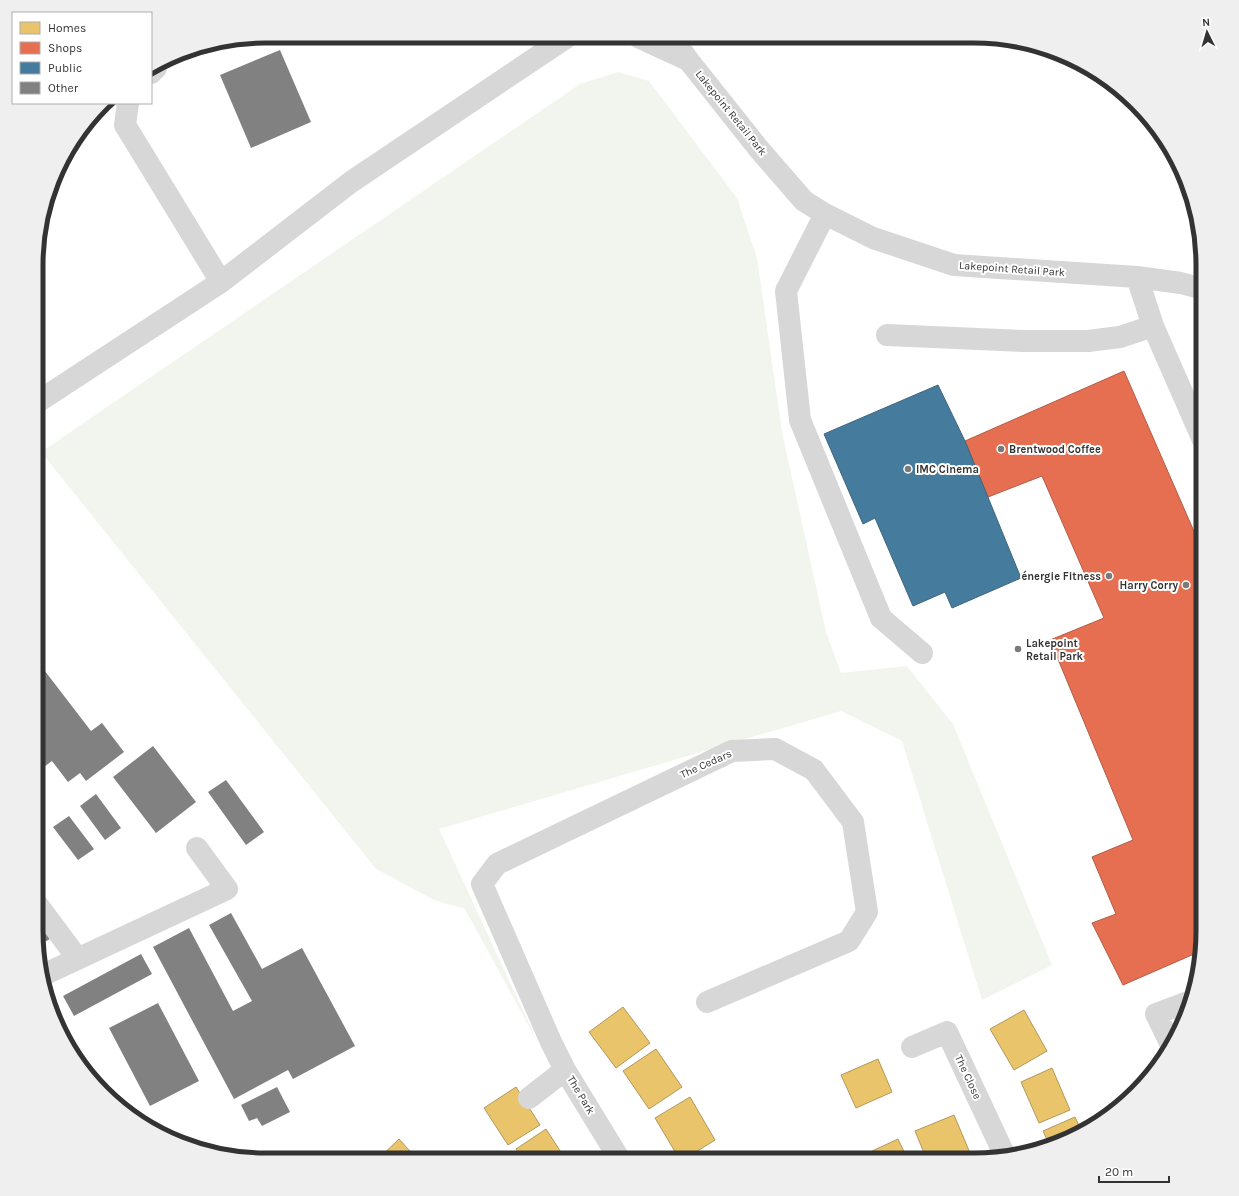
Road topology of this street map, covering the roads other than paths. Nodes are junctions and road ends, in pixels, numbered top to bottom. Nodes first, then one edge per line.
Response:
1 (562, 43) edge
2 (651, 43) edge
3 (676, 43) edge
4 (686, 43) edge
5 (689, 61) junction
6 (128, 104) edge
7 (825, 214) junction
8 (1137, 277) junction
9 (221, 282) junction
10 (1196, 287) edge
11 (1153, 326) junction
12 (887, 335) dead end
13 (43, 398) edge
14 (1196, 426) edge
15 (922, 654) dead end
16 (197, 848) dead end
17 (43, 912) edge
18 (78, 959) junction
19 (47, 973) edge
20 (708, 1002) dead end
21 (1183, 1004) edge
22 (1168, 1039) edge
23 (912, 1047) dead end
24 (565, 1070) junction
25 (529, 1098) dead end
26 (1002, 1151) edge
27 (616, 1153) edge

1 - 9 street
2 - 5 street
3 - 5 street, Lakepoint Retail Park
4 - 5 street
5 - 7 street, Lakepoint Retail Park
6 - 9 street
7 - 8 street, Lakepoint Retail Park
7 - 15 street
8 - 10 street, Lakepoint Retail Park
8 - 11 street
9 - 13 street
11 - 12 street
11 - 14 street
16 - 18 street
17 - 18 street
18 - 19 street
20 - 24 street, The Cedars
21 - 22 street
23 - 26 street, The Close
24 - 25 street, The Park
24 - 27 street, The Park

